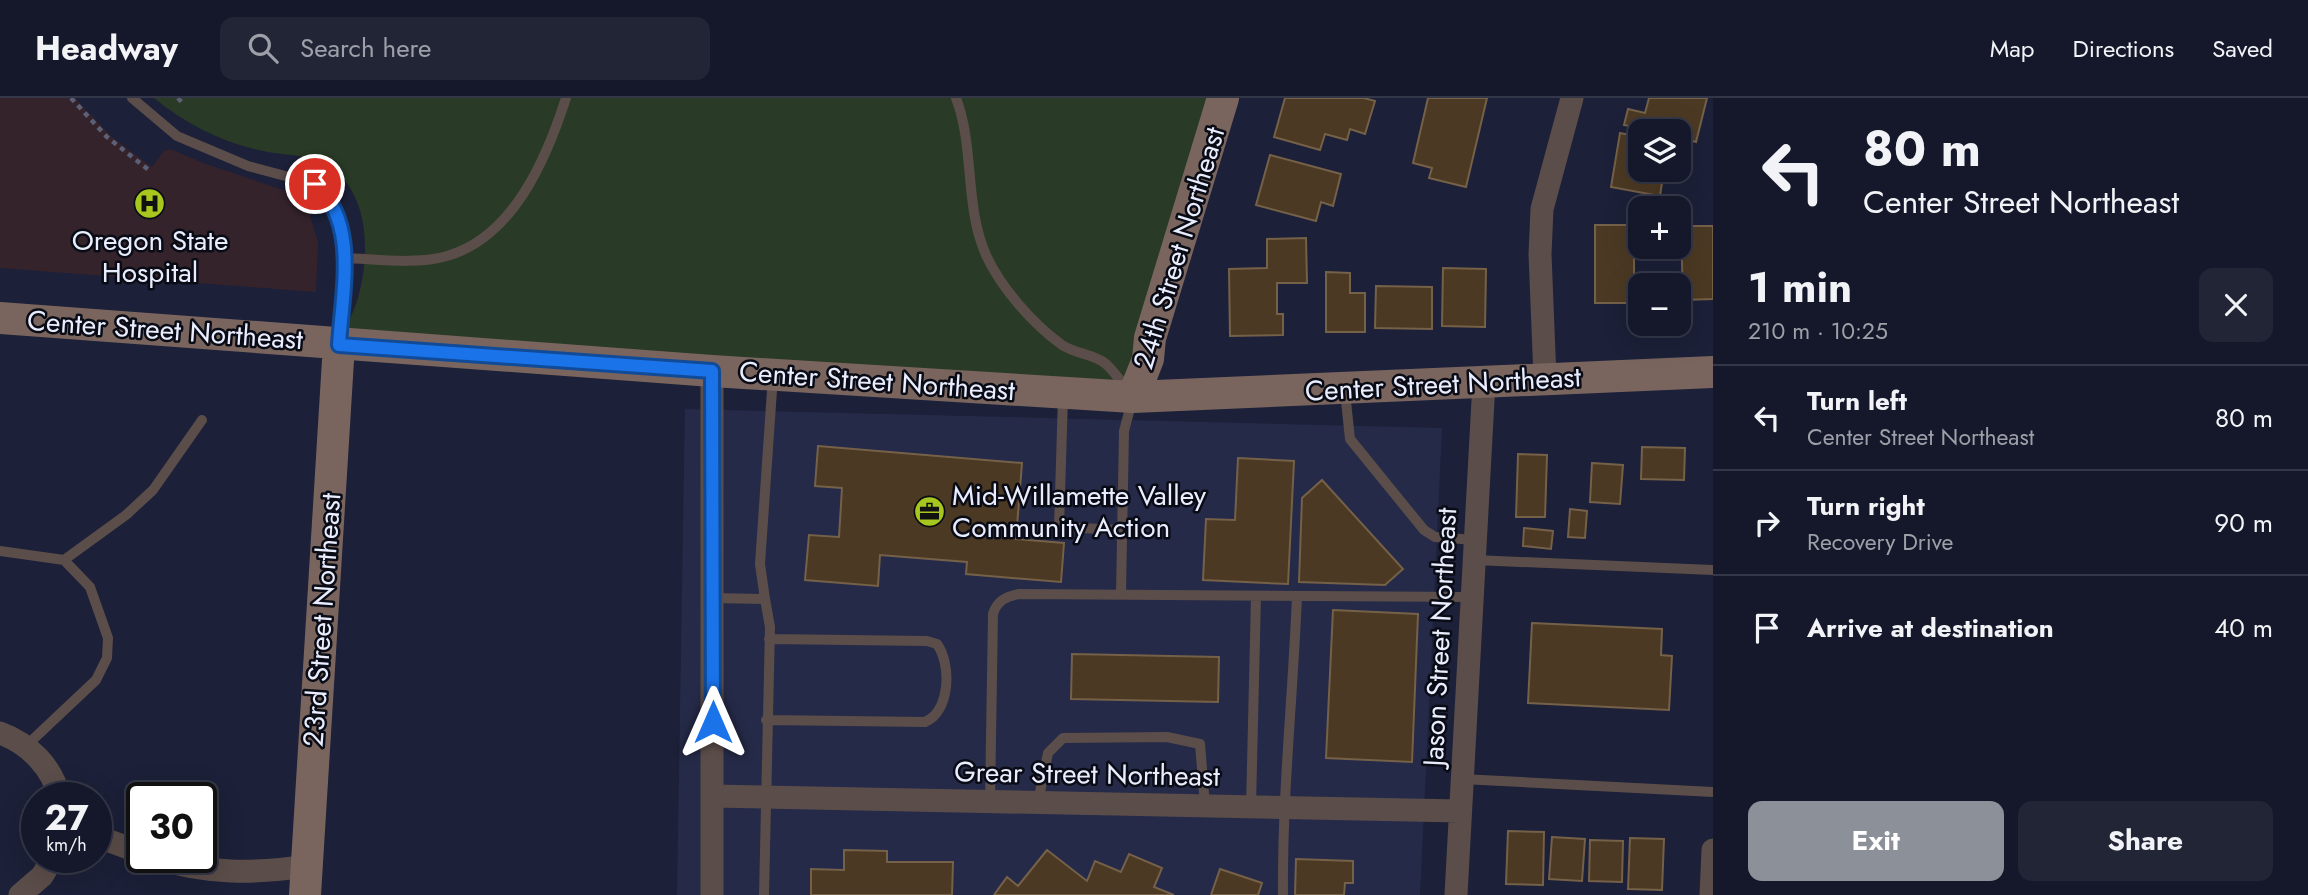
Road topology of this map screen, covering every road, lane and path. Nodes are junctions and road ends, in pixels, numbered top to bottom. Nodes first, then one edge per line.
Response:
1 (71, 98) edge
2 (132, 98) edge
3 (177, 98) edge
4 (566, 98) edge
5 (956, 98) edge
6 (1223, 98) edge
7 (1572, 98) edge
8 (184, 106) dead end
9 (149, 171) dead end
10 (345, 258) junction
11 (0, 318) edge
12 (339, 345) junction
13 (712, 371) junction
14 (1713, 372) edge
15 (773, 375) junction
16 (1545, 378) junction
17 (1484, 382) junction
18 (1345, 388) junction
19 (1063, 393) junction
20 (1133, 397) junction
21 (202, 421) dead end
22 (1122, 530) junction
23 (1474, 550) junction
24 (0, 551) edge
25 (64, 560) junction
26 (1713, 570) edge
27 (1121, 594) junction
28 (1256, 596) junction
29 (1297, 596) junction
30 (1472, 597) junction
31 (712, 598) junction
32 (765, 599) junction
33 (769, 639) junction
34 (766, 720) junction
35 (0, 733) edge
36 (26, 746) junction
37 (1462, 779) junction
38 (52, 782) edge
39 (1713, 792) edge
40 (713, 796) junction
41 (764, 797) junction
42 (990, 801) junction
43 (1038, 802) junction
44 (1205, 806) junction
45 (1251, 807) junction
46 (1282, 807) junction
47 (1460, 811) junction
48 (1713, 850) edge
49 (217, 872) edge
50 (44, 873) edge
51 (306, 881) edge
52 (20, 895) edge
53 (712, 895) edge
54 (764, 895) edge
55 (1283, 895) edge
56 (1456, 895) edge
57 (1711, 895) edge

1 - 9 path
2 - 10 lane
3 - 8 path
4 - 10 lane
5 - 20 lane
6 - 20 main road, 24th Street Northeast
7 - 16 street
10 - 12 lane
11 - 12 main road, Center Street Northeast
12 - 13 main road, Center Street Northeast
12 - 51 main road, 23rd Street Northeast
13 - 15 main road, Center Street Northeast
13 - 31 street
14 - 16 main road, Center Street Northeast
15 - 19 main road, Center Street Northeast
15 - 32 lane
16 - 17 main road, Center Street Northeast
17 - 18 main road, Center Street Northeast
17 - 23 street, Jason Street Northeast
18 - 20 main road, Center Street Northeast
18 - 23 lane
19 - 20 main road, Center Street Northeast
19 - 22 lane
20 - 22 lane
21 - 25 lane
22 - 27 lane
23 - 26 lane
23 - 30 street, Jason Street Northeast
24 - 25 lane
25 - 36 lane
27 - 28 lane
27 - 42 lane
28 - 29 lane
28 - 45 lane
29 - 30 lane
29 - 46 lane
30 - 37 street, Jason Street Northeast
31 - 32 lane
31 - 40 street
32 - 33 lane
33 - 34 lane
33 - 34 lane
34 - 41 lane
35 - 36 street
36 - 38 street
37 - 39 lane
37 - 47 street, Jason Street Northeast
40 - 41 street, Grear Street Northeast
40 - 53 street
41 - 42 street, Grear Street Northeast
41 - 54 lane
42 - 43 street, Grear Street Northeast
43 - 44 street, Grear Street Northeast
43 - 44 lane
44 - 45 street, Grear Street Northeast
45 - 46 street, Grear Street Northeast
46 - 47 street, Grear Street Northeast
46 - 55 lane
47 - 56 street, Jason Street Northeast
48 - 57 street
49 - 51 street
50 - 52 street

